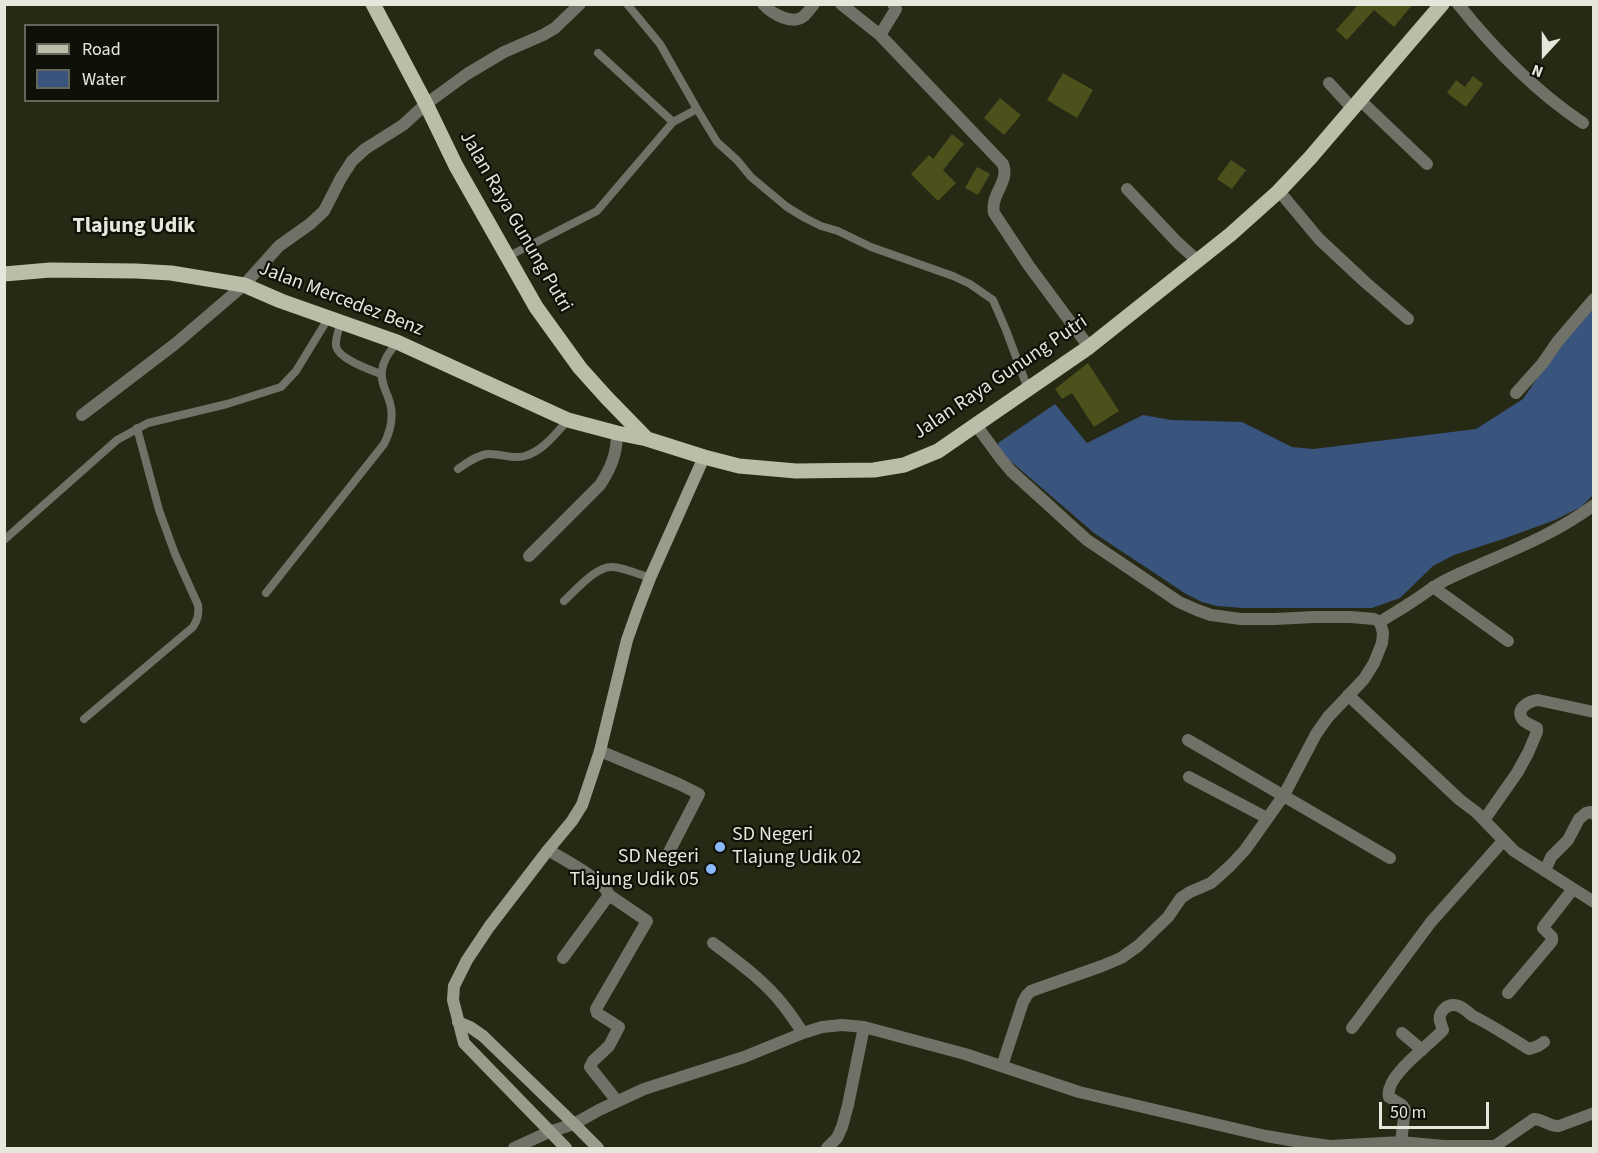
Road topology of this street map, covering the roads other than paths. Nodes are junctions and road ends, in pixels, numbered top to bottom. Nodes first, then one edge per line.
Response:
1 (373, 4) edge
2 (580, 4) edge
3 (627, 4) edge
4 (763, 4) edge
5 (814, 4) edge
6 (841, 4) edge
7 (893, 4) edge
8 (1442, 4) edge
9 (1458, 4) edge
10 (880, 35) junction
11 (598, 53) dead end
12 (1329, 83) dead end
13 (426, 104) junction
14 (1356, 104) junction
15 (697, 110) junction
16 (673, 122) junction
17 (1582, 123) dead end
18 (1427, 164) dead end
19 (1126, 189) dead end
20 (1279, 190) junction
21 (506, 257) junction
22 (1198, 261) junction
23 (4, 274) edge
24 (244, 285) junction
25 (1593, 299) edge
26 (1408, 319) dead end
27 (335, 320) junction
28 (398, 342) junction
29 (1089, 347) junction
30 (381, 374) junction
31 (1028, 390) junction
32 (1516, 393) dead end
33 (82, 415) dead end
34 (568, 420) junction
35 (976, 425) junction
36 (138, 428) junction
37 (617, 433) junction
38 (647, 439) junction
39 (704, 457) junction
40 (458, 469) dead end
41 (1593, 505) edge
42 (4, 540) edge
43 (529, 556) dead end
44 (650, 578) junction
45 (1433, 586) junction
46 (266, 593) dead end
47 (564, 601) dead end
48 (1380, 622) junction
49 (1508, 641) dead end
50 (1348, 694) junction
51 (1593, 712) edge
52 (84, 719) dead end
53 (1188, 740) dead end
54 (600, 751) junction
55 (1189, 777) dead end
56 (1284, 795) junction
57 (1593, 812) edge
58 (1267, 818) junction
59 (1484, 820) junction
60 (1503, 841) junction
61 (548, 850) junction
62 (669, 852) dead end
63 (1390, 858) dead end
64 (1545, 871) junction
65 (1573, 889) junction
66 (609, 895) junction
67 (1593, 903) edge
68 (713, 943) dead end
69 (563, 958) dead end
70 (1508, 993) dead end
71 (458, 1022) junction
72 (864, 1027) junction
73 (1352, 1028) dead end
74 (803, 1033) junction
75 (1402, 1033) dead end
76 (1544, 1042) dead end
77 (1422, 1050) junction
78 (1002, 1066) junction
79 (617, 1101) junction
80 (1593, 1113) edge
81 (574, 1124) junction
82 (549, 1132) junction
83 (1401, 1142) junction
84 (1330, 1147) edge
85 (1494, 1147) edge
86 (514, 1149) edge
87 (566, 1149) edge
88 (598, 1149) edge
89 (827, 1149) edge

1 - 13 main road, Jalan Raya Gunung Putri
2 - 13 street
3 - 15 lane
4 - 5 street
6 - 10 street
7 - 10 street
8 - 14 main road, Jalan Raya Gunung Putri
9 - 17 street
10 - 29 street
11 - 16 lane
12 - 14 street
13 - 21 main road, Jalan Raya Gunung Putri
13 - 24 street
14 - 18 street
14 - 20 main road, Jalan Raya Gunung Putri
15 - 16 lane
15 - 31 lane
16 - 21 lane
19 - 22 street
20 - 22 main road, Jalan Raya Gunung Putri
20 - 26 street
21 - 38 main road, Jalan Raya Gunung Putri
22 - 29 main road, Jalan Raya Gunung Putri
23 - 24 main road, Jalan Mercedez Benz
24 - 27 main road, Jalan Mercedez Benz
24 - 33 street
25 - 32 street
27 - 28 main road, Jalan Mercedez Benz
27 - 30 lane
27 - 36 lane
28 - 30 lane
28 - 34 main road, Jalan Mercedez Benz
29 - 31 main road, Jalan Raya Gunung Putri
30 - 46 lane
31 - 35 main road, Jalan Raya Gunung Putri
34 - 37 main road, Jalan Mercedez Benz
34 - 40 lane
35 - 39 main road, Jalan Raya Gunung Putri
35 - 48 street
36 - 42 lane
36 - 52 lane
37 - 38 main road, Jalan Mercedez Benz
37 - 43 street
38 - 39 main road, Jalan Raya Gunung Putri
39 - 44 street
41 - 45 street
44 - 47 lane
44 - 54 street
45 - 48 street
45 - 49 street
48 - 50 street
50 - 56 street
50 - 59 street
51 - 59 street
53 - 56 street
54 - 61 street
54 - 62 street
55 - 58 street
56 - 58 street
56 - 63 street
57 - 64 street
58 - 78 street
59 - 60 street
60 - 64 street
60 - 73 street
61 - 66 street
61 - 71 street
64 - 65 street
65 - 67 street
65 - 70 street
66 - 69 street
66 - 79 street
68 - 74 street
71 - 81 street
71 - 82 street
72 - 74 street
72 - 78 street
72 - 89 street
74 - 79 street
75 - 77 street
76 - 77 street
77 - 83 street
78 - 84 street
79 - 81 street
80 - 85 street
81 - 82 street
81 - 88 street
82 - 86 street
82 - 87 street
83 - 84 street
83 - 85 street

